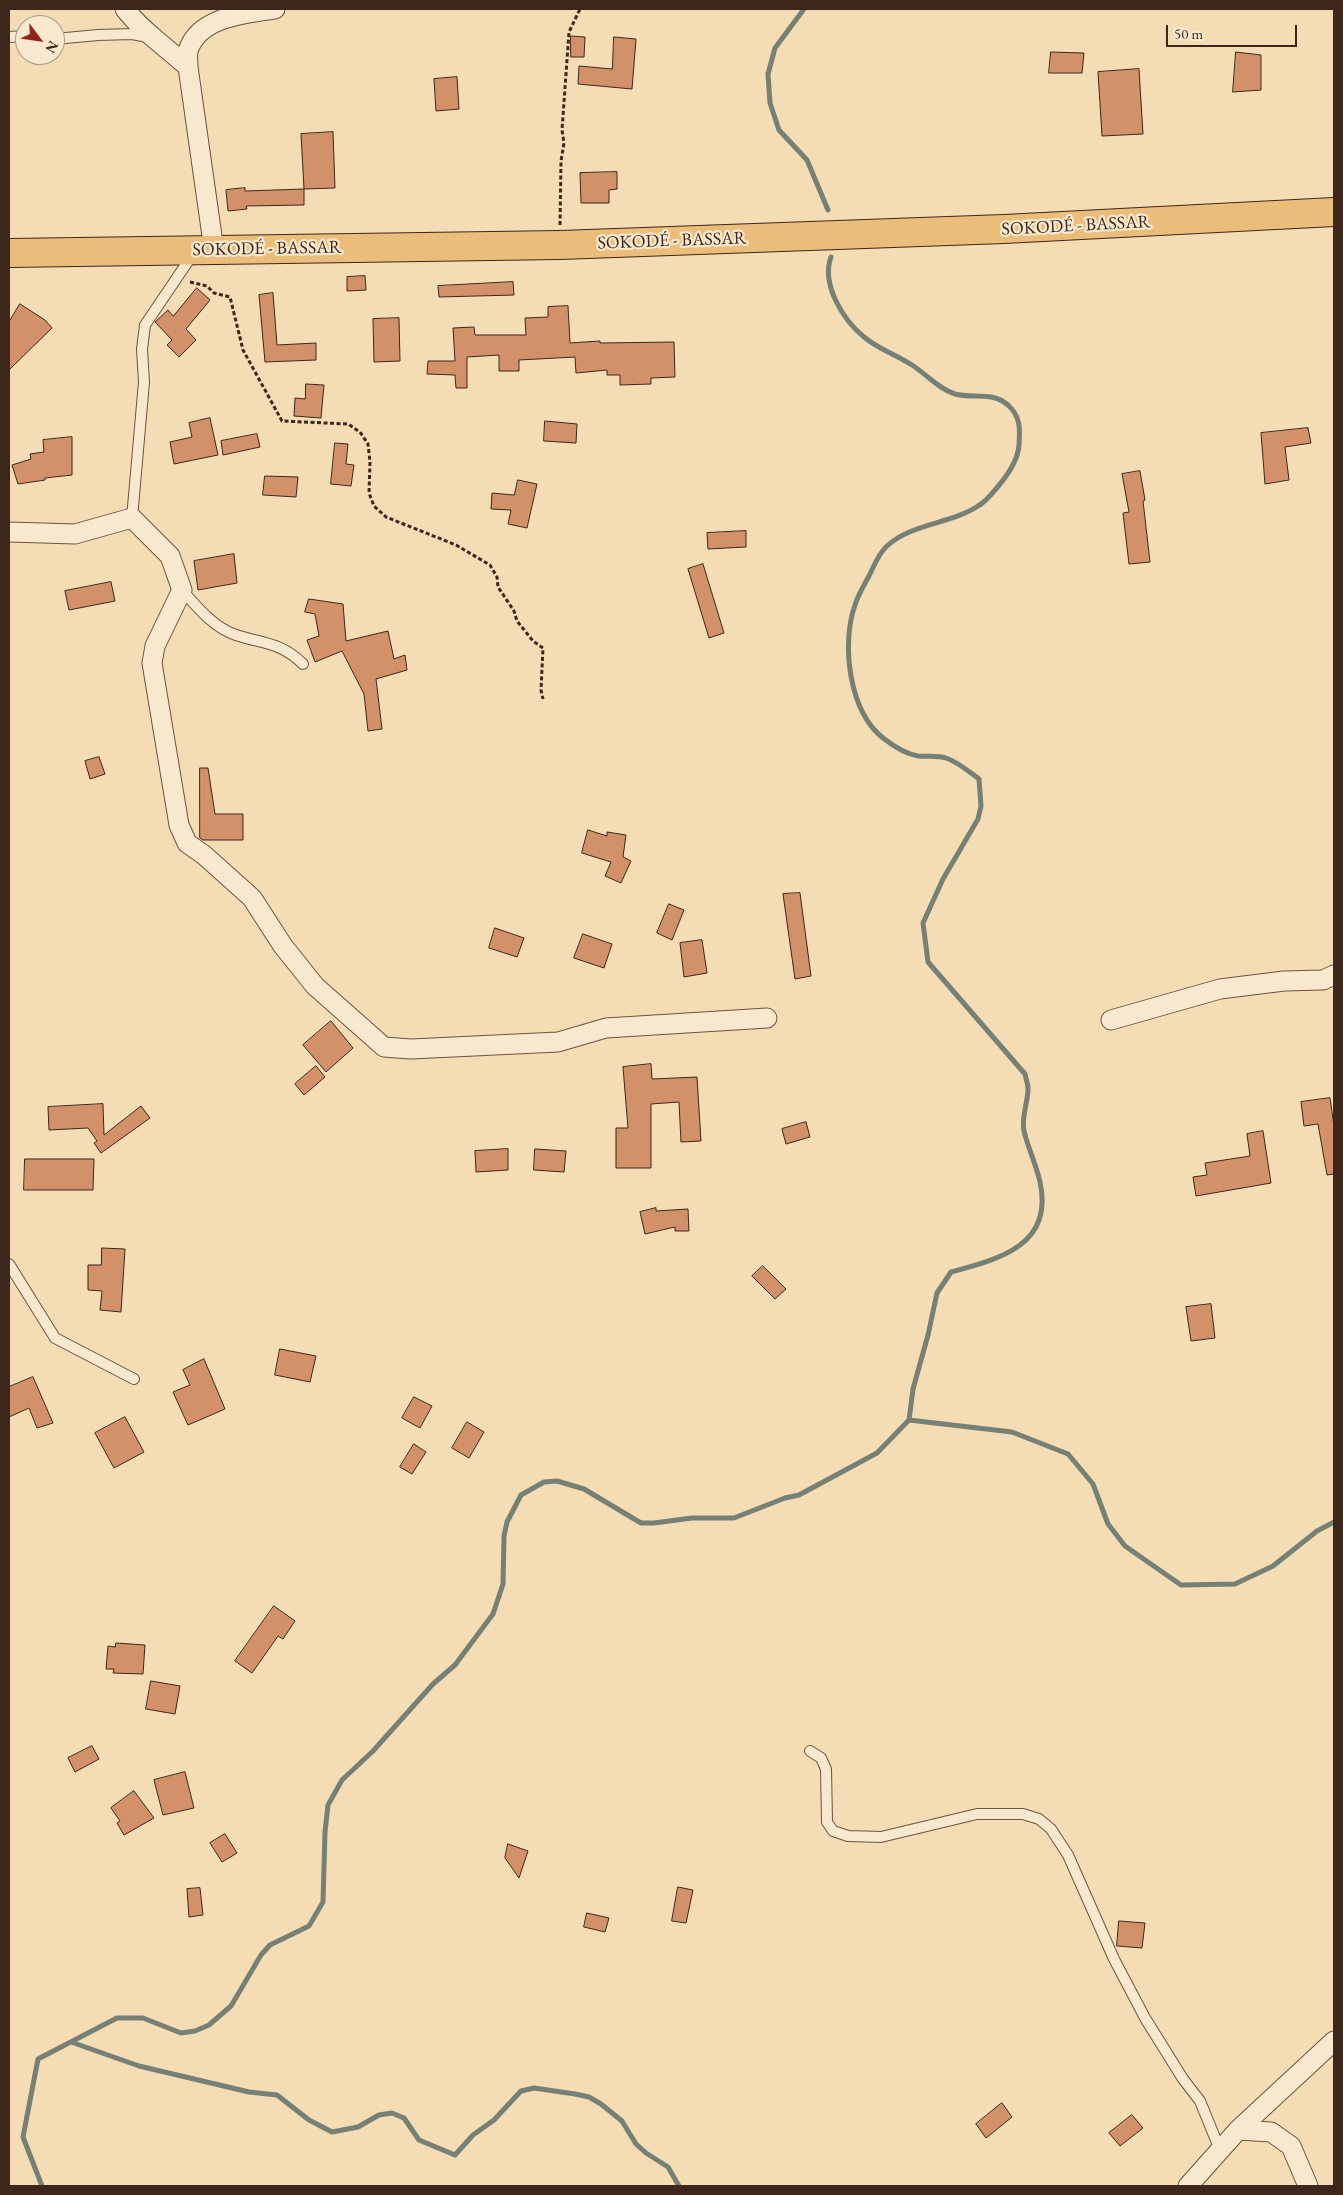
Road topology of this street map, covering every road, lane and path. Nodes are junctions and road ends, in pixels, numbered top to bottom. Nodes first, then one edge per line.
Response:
1 (125, 9) edge
2 (274, 9) edge
3 (580, 9) edge
4 (151, 37) junction
5 (65, 38) edge
6 (188, 67) junction
7 (1334, 212) edge
8 (560, 245) junction
9 (205, 250) junction
10 (9, 253) edge
11 (179, 275) junction
12 (132, 518) junction
13 (9, 532) edge
14 (182, 590) junction
15 (303, 664) dead end
16 (543, 699) dead end
17 (1334, 975) edge
18 (768, 1018) dead end
19 (1111, 1020) dead end
20 (9, 1264) edge
21 (134, 1379) dead end
22 (810, 1751) dead end
23 (1334, 2041) edge
24 (1238, 2130) junction
25 (1220, 2150) junction
26 (1188, 2186) edge
27 (1308, 2186) edge

1 - 4 street
2 - 6 street
3 - 8 path
4 - 5 lane
4 - 6 street
6 - 9 street
7 - 8 main road, SOKODÉ - BASSAR
8 - 9 main road, SOKODÉ - BASSAR
9 - 10 main road, SOKODÉ - BASSAR
9 - 11 lane
11 - 12 lane
11 - 16 path
12 - 13 street
12 - 14 street
14 - 15 lane
14 - 18 street
17 - 19 street
20 - 21 lane
22 - 25 lane
23 - 24 street
24 - 25 street
24 - 27 street
25 - 26 street

